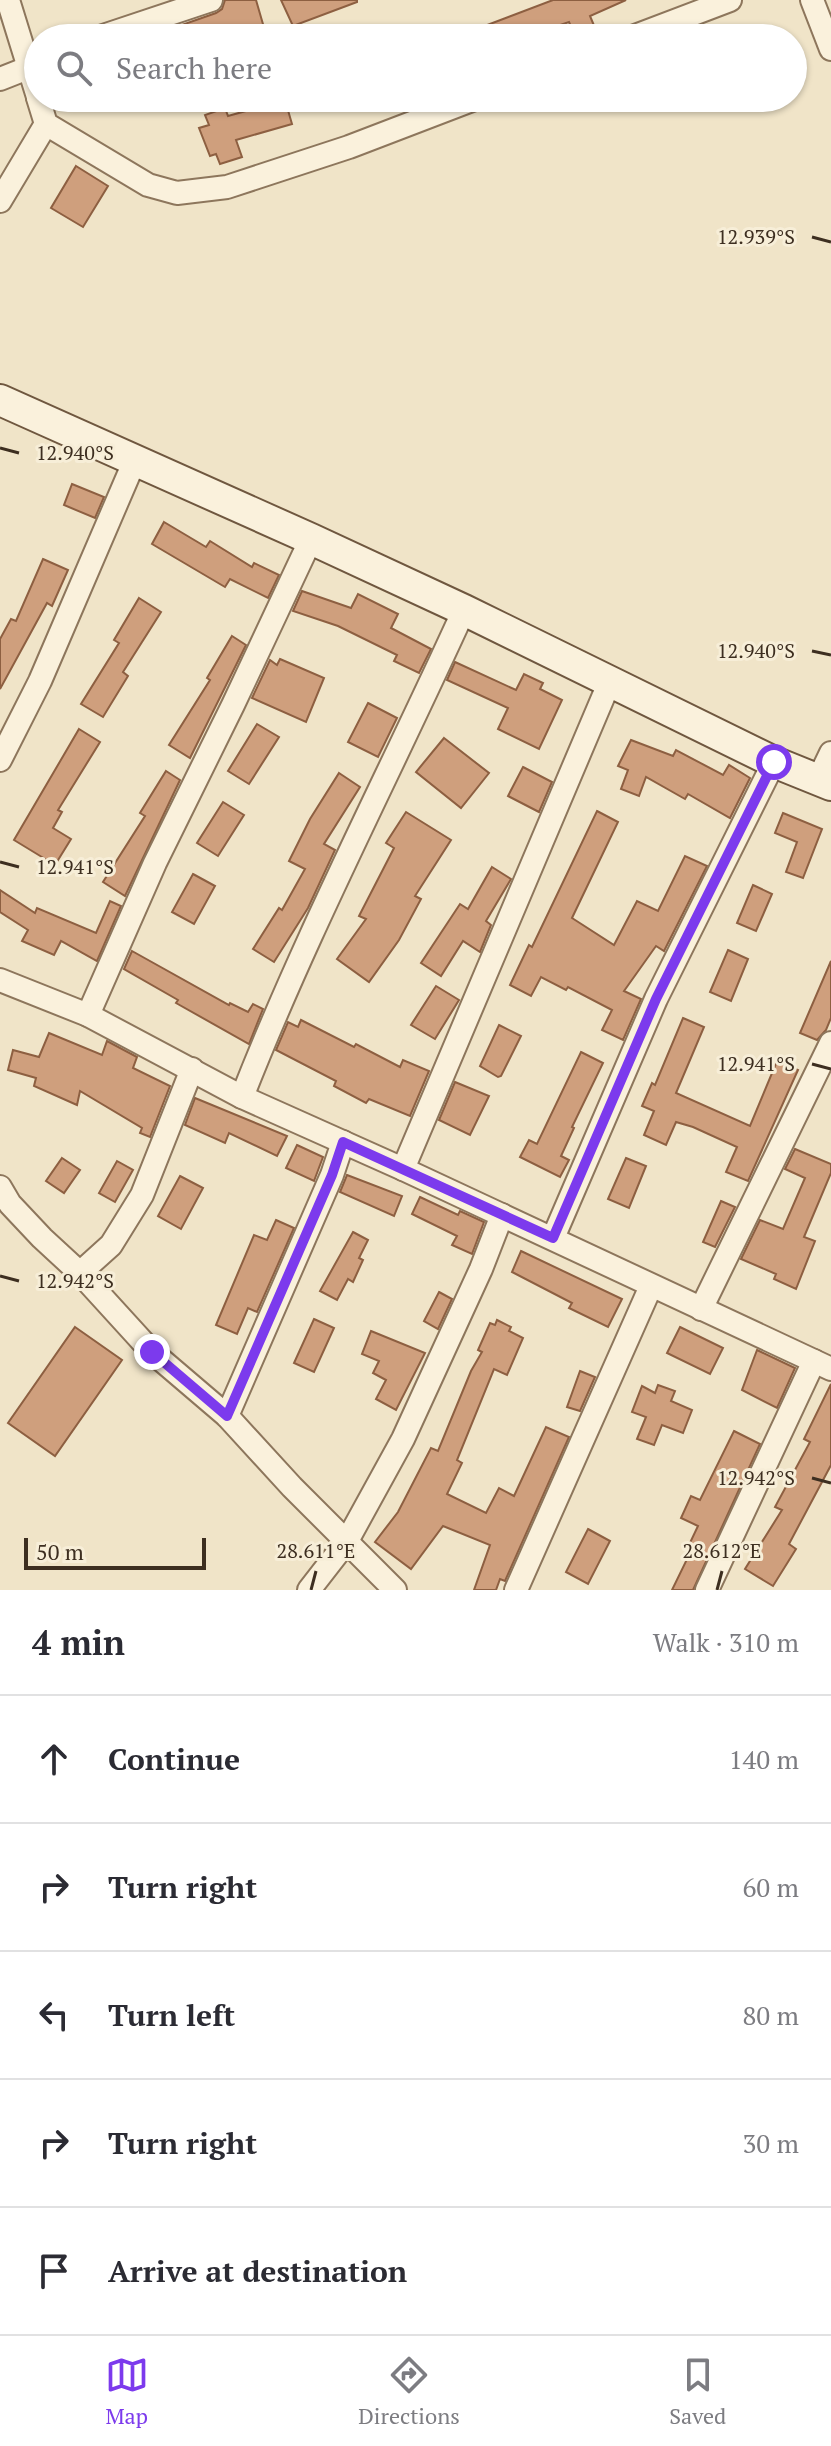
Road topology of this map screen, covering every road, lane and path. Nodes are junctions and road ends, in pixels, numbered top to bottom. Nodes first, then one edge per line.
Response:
1 (8, 0) edge
2 (211, 0) edge
3 (730, 0) edge
4 (812, 0) edge
5 (139, 24) edge
6 (667, 24) edge
7 (24, 41) edge
8 (831, 49) edge
9 (24, 70) edge
10 (0, 79) edge
11 (42, 112) edge
12 (440, 112) edge
13 (46, 124) junction
14 (0, 201) edge
15 (0, 400) edge
16 (135, 460) junction
17 (311, 539) junction
18 (464, 610) junction
19 (610, 681) junction
20 (0, 760) edge
21 (774, 762) junction
22 (827, 773) edge
23 (0, 980) edge
24 (88, 1015) junction
25 (831, 1043) edge
26 (192, 1069) junction
27 (242, 1097) junction
28 (343, 1142) junction
29 (403, 1169) junction
30 (0, 1187) edge
31 (502, 1215) junction
32 (553, 1238) junction
33 (80, 1273) junction
34 (651, 1286) junction
35 (701, 1309) junction
36 (823, 1365) edge
37 (227, 1416) junction
38 (347, 1541) junction
39 (309, 1590) edge
40 (395, 1590) edge
41 (516, 1590) edge
42 (707, 1590) edge

1 - 7 street
2 - 5 street
3 - 6 street
4 - 8 street
9 - 10 street
11 - 13 street
12 - 13 street
13 - 14 street
15 - 16 main road
16 - 17 main road
16 - 20 street
17 - 18 main road
17 - 24 street
18 - 19 main road
18 - 27 street
19 - 21 main road
19 - 29 street
21 - 22 main road
21 - 32 street
23 - 24 street
24 - 26 street
25 - 35 street
26 - 27 street
26 - 33 street
27 - 28 street
28 - 29 street
28 - 37 street
29 - 31 street
30 - 33 street
31 - 32 street
31 - 38 street
32 - 34 street
33 - 37 street
34 - 35 street
34 - 41 street
35 - 36 street
36 - 42 street
37 - 38 street
38 - 39 street
38 - 40 street

